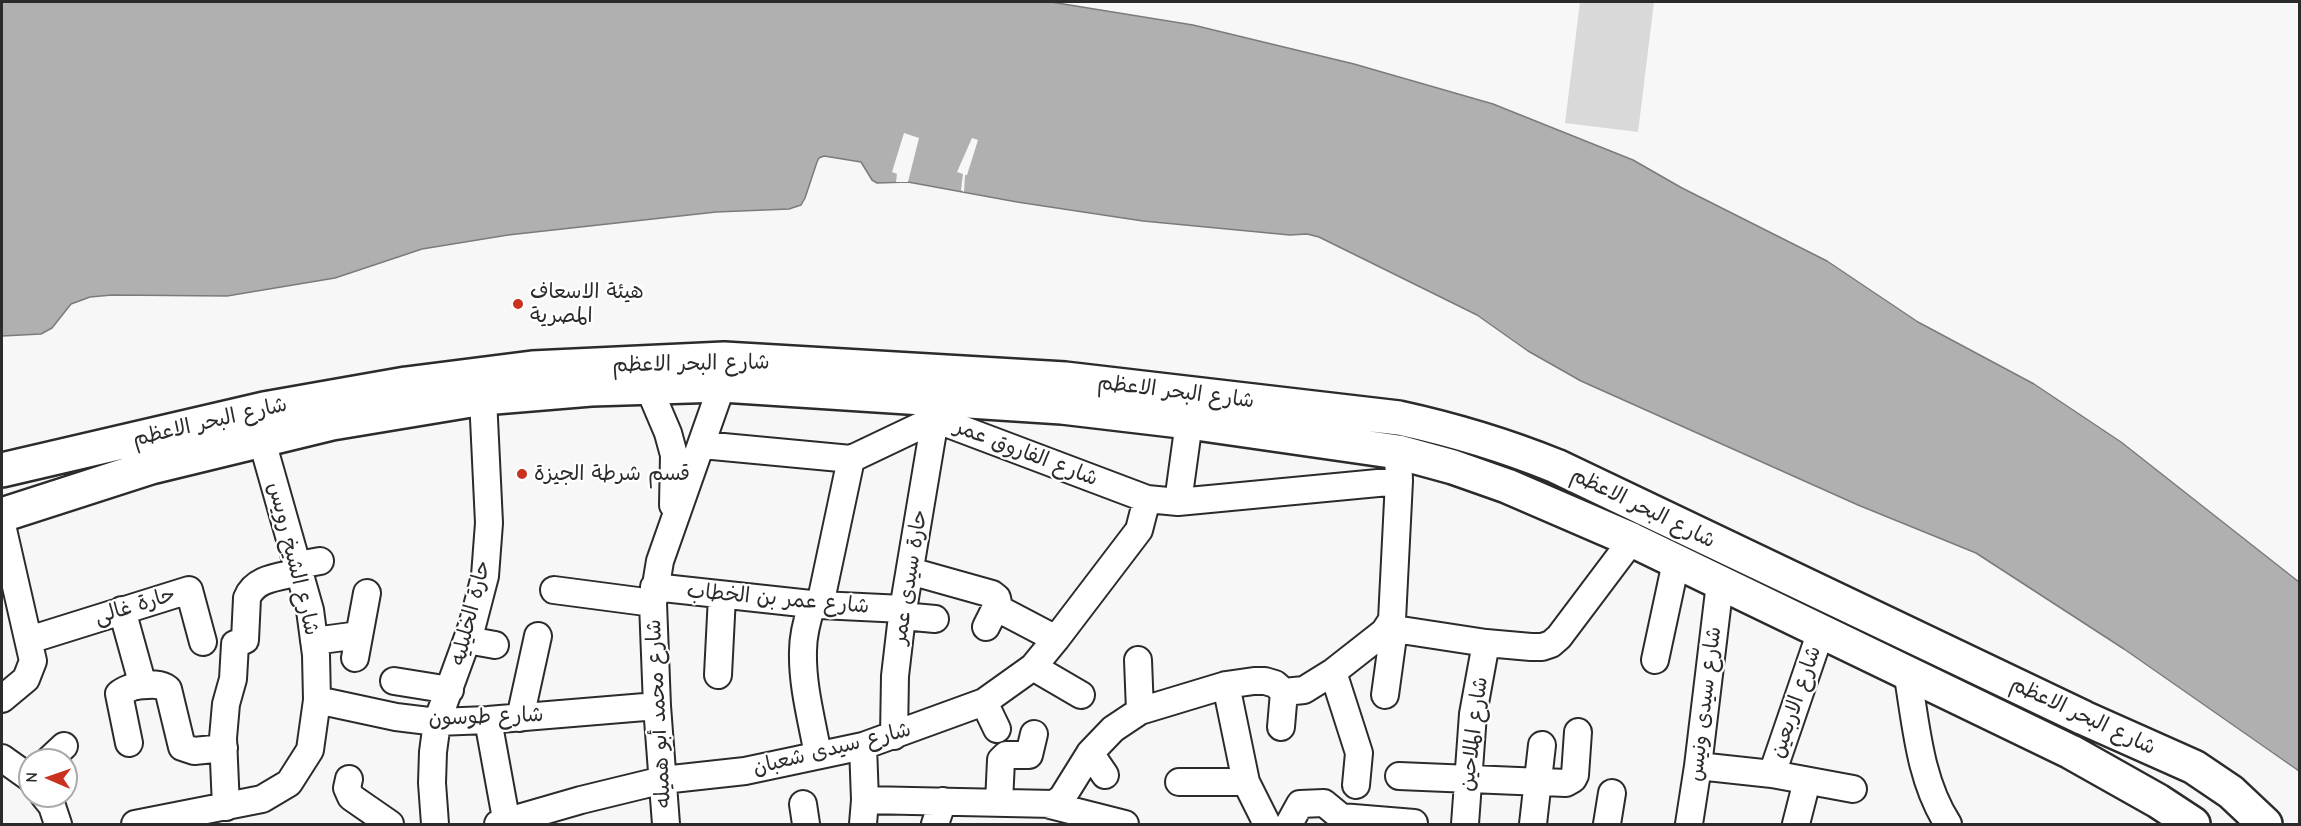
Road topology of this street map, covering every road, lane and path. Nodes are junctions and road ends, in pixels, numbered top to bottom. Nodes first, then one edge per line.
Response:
1 (648, 386) junction
2 (722, 386) junction
3 (483, 398) junction
4 (935, 419) junction
5 (1189, 422) junction
6 (262, 441) junction
7 (702, 445) junction
8 (851, 459) junction
9 (1398, 466) junction
10 (2, 470) edge
11 (1147, 500) junction
12 (1178, 502) junction
13 (2, 515) edge
14 (2, 525) edge
15 (671, 530) junction
16 (1632, 540) junction
17 (1676, 562) junction
18 (306, 566) junction
19 (910, 571) junction
20 (1720, 583) junction
21 (554, 590) dead end
22 (367, 592) dead end
23 (653, 595) junction
24 (722, 596) junction
25 (816, 605) junction
26 (122, 610) junction
27 (902, 612) junction
28 (935, 619) dead end
29 (1391, 629) junction
30 (1821, 631) junction
31 (538, 636) dead end
32 (29, 639) junction
33 (1056, 639) junction
34 (467, 640) junction
35 (314, 641) junction
36 (203, 642) dead end
37 (1486, 643) junction
38 (495, 645) dead end
39 (1138, 660) dead end
40 (1655, 660) dead end
41 (1032, 667) junction
42 (1907, 671) junction
43 (1333, 672) junction
44 (718, 675) dead end
45 (394, 681) dead end
46 (1226, 685) junction
47 (137, 686) junction
48 (450, 690) junction
49 (1284, 692) junction
50 (1080, 695) dead end
51 (1385, 695) dead end
52 (2, 699) edge
53 (317, 700) junction
54 (984, 702) junction
55 (657, 706) junction
56 (1140, 711) junction
57 (520, 718) junction
58 (488, 720) junction
59 (438, 722) junction
60 (1281, 727) dead end
61 (997, 729) dead end
62 (1578, 732) dead end
63 (1034, 734) dead end
64 (894, 736) junction
65 (129, 743) dead end
66 (1542, 745) dead end
67 (863, 746) junction
68 (224, 748) junction
69 (1090, 753) junction
70 (818, 755) junction
71 (2, 758) edge
72 (1698, 766) junction
73 (2194, 767) junction
74 (18, 770) edge
75 (1772, 774) junction
76 (1105, 776) dead end
77 (1399, 776) dead end
78 (349, 779) dead end
79 (663, 780) junction
80 (1467, 780) junction
81 (1807, 781) junction
82 (1179, 782) dead end
83 (1246, 782) junction
84 (1538, 782) junction
85 (1356, 785) dead end
86 (1853, 789) dead end
87 (1612, 793) dead end
88 (999, 803) junction
89 (226, 807) junction
90 (53, 808) edge
91 (1038, 811) edge
92 (864, 812) edge
93 (939, 813) edge
94 (2173, 817) edge
95 (1414, 823) dead end
96 (503, 824) edge
97 (58, 825) edge
98 (135, 825) edge
99 (390, 825) edge
100 (435, 825) edge
101 (666, 825) edge
102 (1125, 825) edge
103 (1267, 825) edge
104 (1289, 825) edge
105 (1465, 825) edge
106 (1533, 825) edge
107 (1607, 825) edge
108 (1689, 825) edge
109 (1796, 825) edge
110 (1948, 825) edge
111 (2265, 825) edge

1 - 2 main road, شارع البحر الاعظم
1 - 3 main road, شارع البحر الاعظم
1 - 15 street, شارع محمد أبو هميله
2 - 5 main road, شارع البحر الاعظم
2 - 7 street, شارع محمد أبو هميله
3 - 6 main road, شارع البحر الاعظم
3 - 34 street, حارة الخليليه
4 - 8 street, شارع الفاروق عمر
4 - 11 street, شارع الفاروق عمر
4 - 19 street, حارة سيدى عمر
5 - 9 main road, شارع البحر الاعظم
5 - 12 street
6 - 13 main road, شارع البحر الاعظم
6 - 18 street, شارع الشيخ رويس
7 - 8 street
7 - 15 street, شارع محمد أبو هميله
8 - 25 street
9 - 12 street, شارع البحر الاعظم
9 - 16 main road, شارع البحر الاعظم
9 - 29 street
10 - 73 main road, شارع البحر الاعظم
11 - 12 street, شارع الفاروق عمر
11 - 33 street, شارع سيدى شعبان
14 - 32 street
15 - 23 street, شارع محمد أبو هميله
16 - 17 main road, شارع البحر الاعظم
16 - 37 street
17 - 20 main road, شارع البحر الاعظم
17 - 40 street
18 - 35 street, شارع الشيخ رويس
18 - 68 street
19 - 27 street, حارة سيدى عمر
19 - 33 street
20 - 30 main road, شارع البحر الاعظم
20 - 72 street, شارع سيدى ونيس
21 - 23 street, شارع محمد أبو هميله
22 - 35 street
23 - 24 street, شارع عمر بن الخطاب
23 - 55 street, شارع محمد أبو هميله
24 - 25 street, شارع عمر بن الخطاب
24 - 44 street
25 - 27 street, شارع عمر بن الخطاب
25 - 70 street
26 - 32 street, حارة غالى
26 - 36 street, حارة غالى
26 - 47 street
27 - 28 street, شارع عمر بن الخطاب
27 - 64 street, حارة سيدى عمر
29 - 37 street
29 - 43 street
29 - 51 street
30 - 42 main road, شارع البحر الاعظم
30 - 75 street, شارع الاربعين
31 - 57 street
32 - 52 street
33 - 41 street, شارع سيدى شعبان
34 - 38 street
34 - 48 street, حارة الخليليه
35 - 53 street, شارع الشيخ رويس
37 - 80 street, شارع الملاحين
39 - 56 street
41 - 50 street
41 - 54 street, شارع سيدى شعبان
42 - 94 main road, شارع البحر الاعظم
42 - 110 street
43 - 49 street
43 - 85 street
45 - 48 street
46 - 49 street
46 - 56 street
46 - 83 street
47 - 65 street
47 - 68 street
48 - 59 street, حارة الخليليه
49 - 60 street
53 - 59 street, شارع طوسون
53 - 89 street, شارع الشيخ رويس
54 - 61 street
54 - 64 street, شارع سيدى شعبان
55 - 57 street, شارع طوسون
55 - 79 street, شارع محمد أبو هميله
56 - 69 street
57 - 58 street, شارع طوسون
58 - 59 street, شارع طوسون
58 - 96 street
59 - 100 street, حارة الخليليه
62 - 84 street
63 - 88 street
64 - 67 street, شارع سيدى شعبان
66 - 84 street
67 - 70 street, شارع سيدى شعبان
67 - 92 street
68 - 89 street
69 - 76 street
69 - 91 street
70 - 79 street, شارع سيدى شعبان
71 - 74 street
72 - 75 street
72 - 108 street, شارع سيدى ونيس
73 - 94 main road
73 - 111 main road, شارع البحر الاعظم
75 - 81 street
77 - 80 street
78 - 99 street
79 - 96 street, شارع سيدى شعبان
79 - 101 street, شارع محمد أبو هميله
80 - 84 street
80 - 105 street, شارع الملاحين
81 - 86 street
81 - 109 street
82 - 83 street
83 - 103 street
84 - 106 street
87 - 107 street
88 - 91 street
88 - 93 street
89 - 98 street
90 - 97 street
91 - 102 street
92 - 93 street
95 - 104 street

